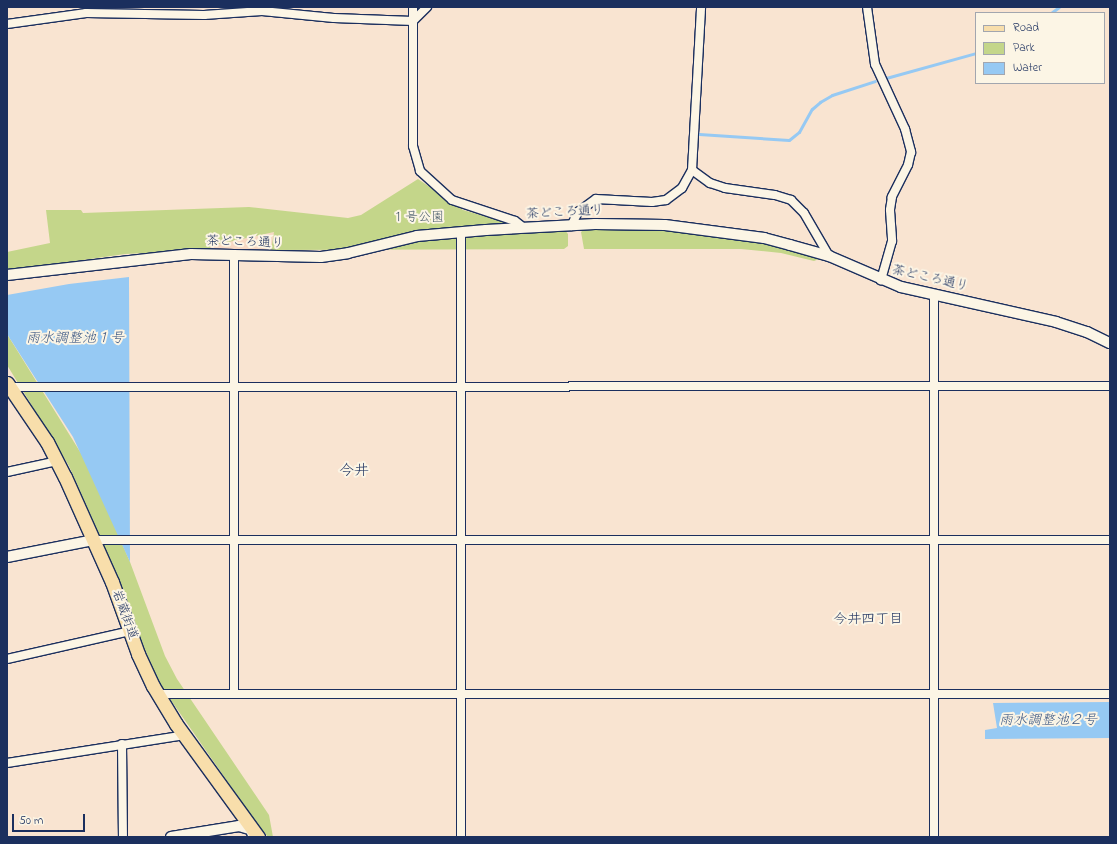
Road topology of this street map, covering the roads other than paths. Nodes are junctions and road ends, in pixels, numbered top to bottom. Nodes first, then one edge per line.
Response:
1 (413, 7) edge
2 (427, 7) edge
3 (701, 7) edge
4 (867, 7) edge
5 (86, 10) edge
6 (413, 21) junction
7 (7, 24) edge
8 (692, 170) junction
9 (571, 226) junction
10 (524, 228) junction
11 (461, 232) junction
12 (234, 256) junction
13 (829, 256) junction
14 (7, 275) edge
15 (881, 280) junction
16 (934, 294) junction
17 (1110, 343) edge
18 (8, 385) edge
19 (460, 385) junction
20 (933, 386) junction
21 (1110, 386) edge
22 (233, 387) junction
23 (57, 461) junction
24 (7, 472) edge
25 (933, 539) junction
26 (94, 540) junction
27 (233, 540) junction
28 (461, 540) junction
29 (1110, 540) edge
30 (7, 557) edge
31 (130, 631) junction
32 (7, 659) edge
33 (933, 693) junction
34 (157, 694) junction
35 (234, 694) junction
36 (461, 694) junction
37 (1110, 694) edge
38 (184, 735) junction
39 (122, 744) junction
40 (7, 763) edge
41 (254, 835) edge
42 (123, 837) edge
43 (171, 837) edge
44 (461, 837) edge
45 (934, 837) edge

1 - 6 street
2 - 6 street
3 - 8 street
4 - 15 street
5 - 6 street
5 - 7 street
6 - 10 street
8 - 9 street
8 - 13 street
9 - 10 street, 茶どころ通り
9 - 13 street, 茶どころ通り
10 - 11 street, 茶どころ通り
11 - 12 street, 茶どころ通り
11 - 19 street
12 - 14 street, 茶どころ通り
12 - 22 street
13 - 15 street, 茶どころ通り
15 - 16 street, 茶どころ通り
16 - 17 street, 茶どころ通り
16 - 20 street
18 - 22 street
18 - 23 main road, 岩蔵街道
19 - 20 street
19 - 22 street
19 - 28 street
20 - 21 street
20 - 25 street
22 - 27 street
23 - 24 street
23 - 26 main road, 岩蔵街道
25 - 28 street
25 - 29 street
25 - 33 street
26 - 27 street
26 - 30 street
26 - 31 main road, 岩蔵街道
27 - 28 street
27 - 35 street
28 - 36 street
31 - 32 street
31 - 34 main road, 岩蔵街道
33 - 36 street
33 - 37 street
33 - 45 street
34 - 35 street
34 - 38 main road, 岩蔵街道
35 - 36 street
36 - 44 street
38 - 39 street
38 - 41 main road, 岩蔵街道
39 - 40 street
39 - 42 street
41 - 43 street

